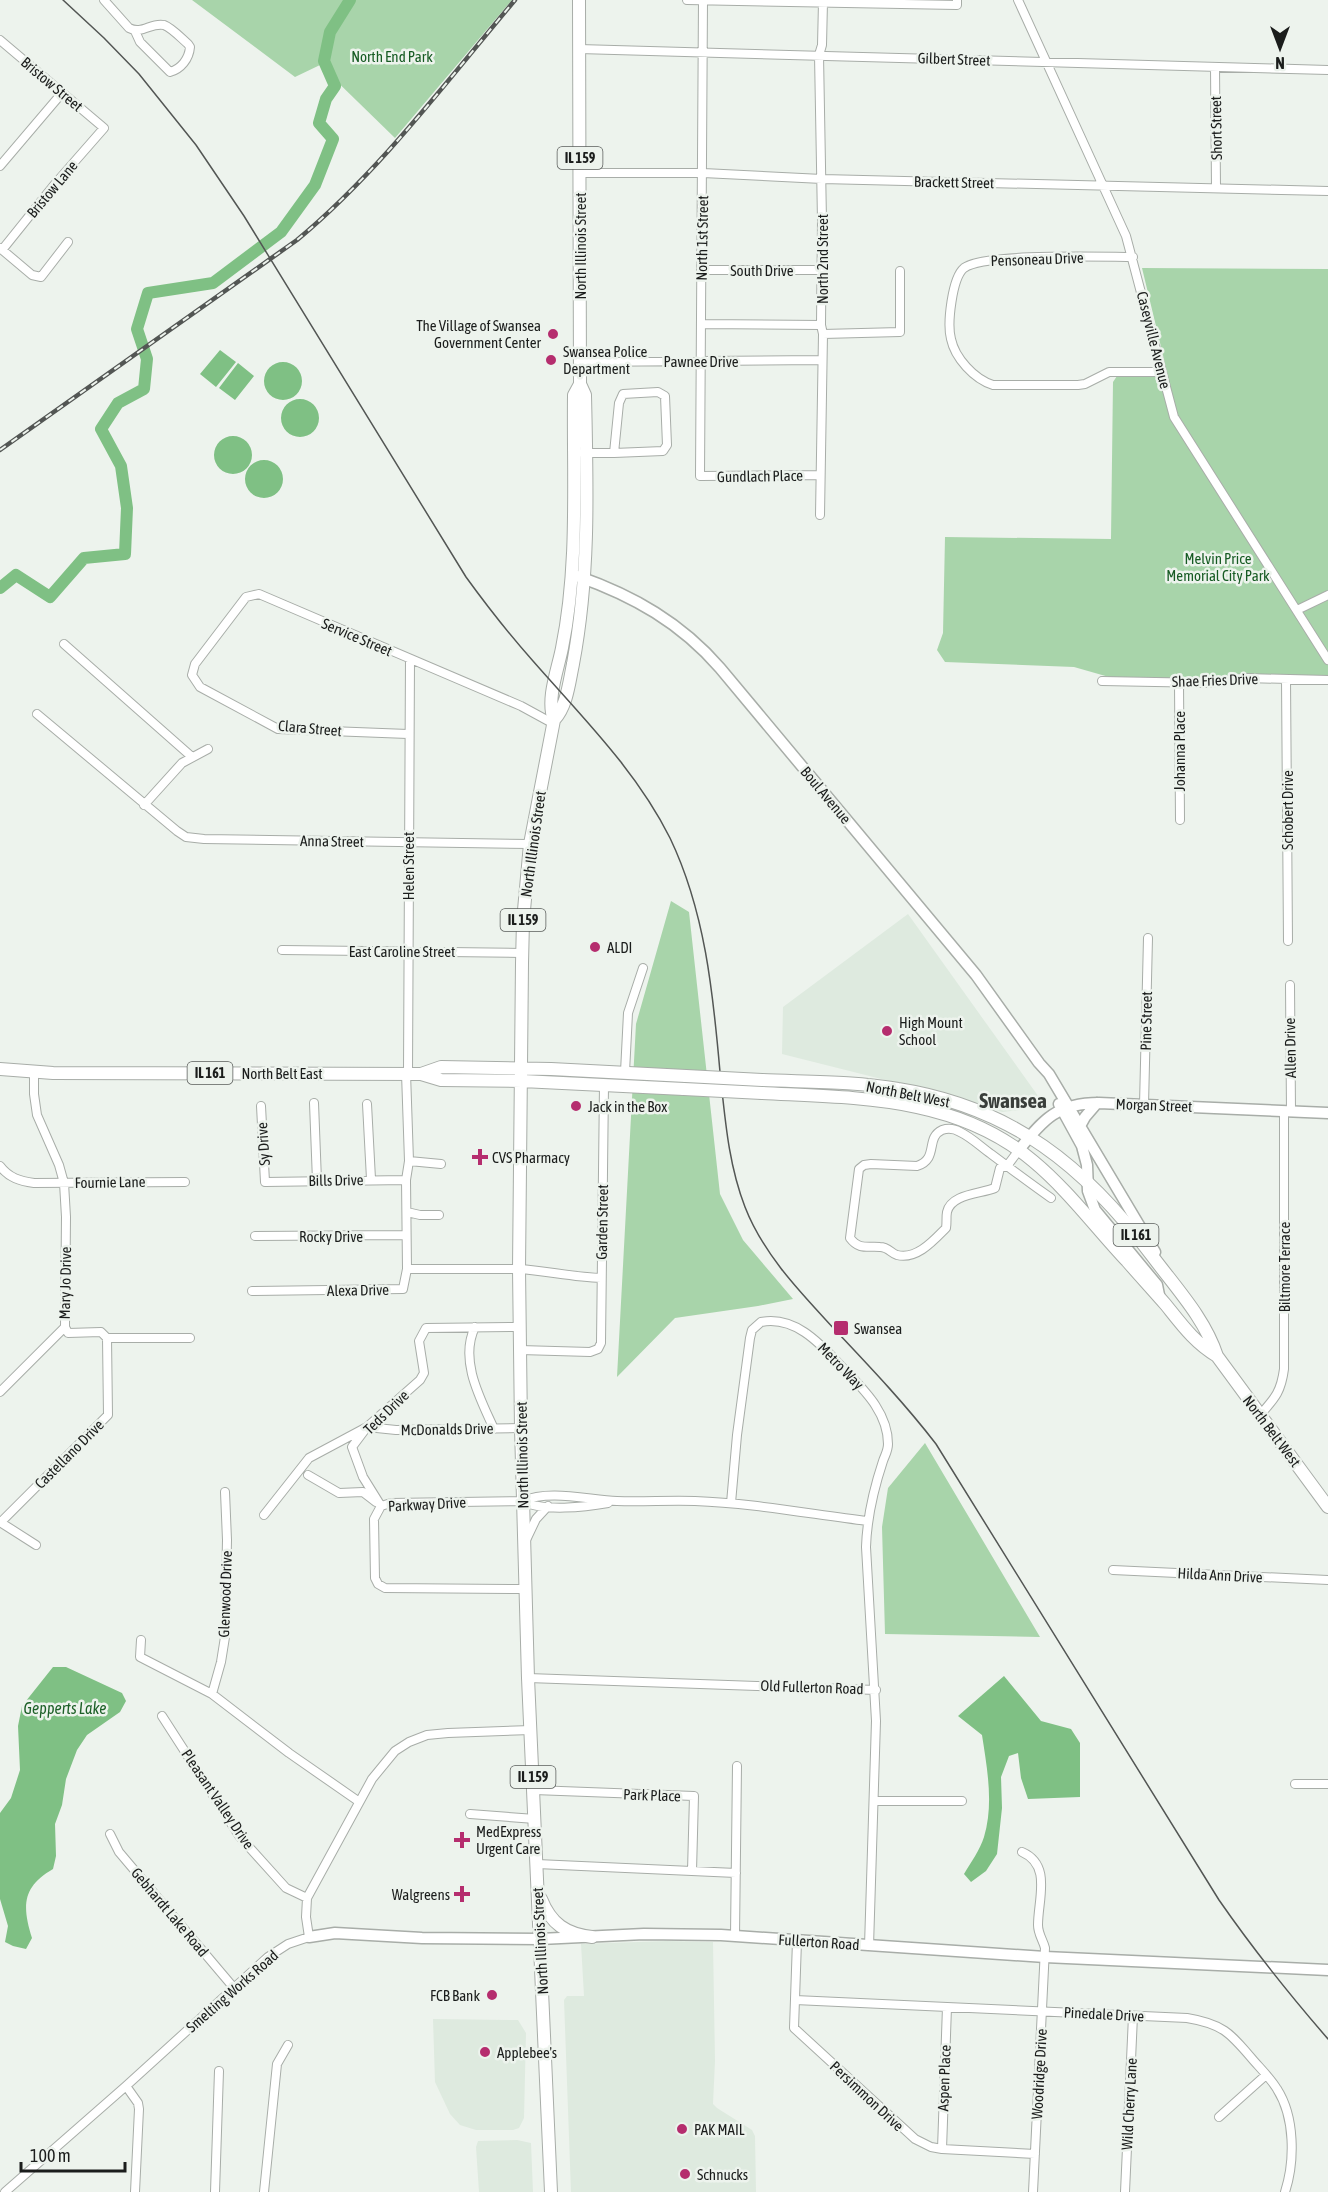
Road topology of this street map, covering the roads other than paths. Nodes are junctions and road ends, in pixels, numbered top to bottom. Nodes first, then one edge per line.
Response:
1 (104, 0) edge
2 (579, 0) edge
3 (687, 0) edge
4 (703, 0) edge
5 (1018, 0) edge
6 (823, 2) junction
7 (957, 3) edge
8 (135, 31) junction
9 (0, 40) edge
10 (579, 49) junction
11 (702, 52) junction
12 (819, 55) junction
13 (1045, 62) junction
14 (1215, 67) junction
15 (1328, 70) edge
16 (62, 93) junction
17 (104, 128) joint
18 (0, 166) edge
19 (580, 173) junction
20 (703, 173) junction
21 (822, 179) junction
22 (1102, 186) junction
23 (1216, 189) junction
24 (1328, 192) edge
25 (68, 242) dead end
26 (1, 249) edge
27 (1133, 257) junction
28 (701, 270) junction
29 (822, 270) junction
30 (900, 271) dead end
31 (701, 324) junction
32 (822, 329) junction
33 (821, 360) junction
34 (701, 361) junction
35 (580, 362) junction
36 (1161, 372) junction
37 (580, 384) junction
38 (573, 452) junction
39 (586, 453) junction
40 (614, 453) junction
41 (820, 475) junction
42 (700, 476) joint
43 (820, 515) dead end
44 (572, 574) junction
45 (585, 579) junction
46 (1328, 595) edge
47 (1297, 610) junction
48 (64, 644) dead end
49 (410, 659) junction
50 (1328, 660) edge
51 (192, 675) joint
52 (1286, 679) junction
53 (1328, 680) edge
54 (1102, 681) dead end
55 (1179, 683) junction
56 (37, 714) dead end
57 (554, 722) junction
58 (408, 734) junction
59 (208, 749) dead end
60 (192, 757) junction
61 (144, 805) junction
62 (1180, 820) dead end
63 (408, 842) junction
64 (530, 844) junction
65 (1148, 938) dead end
66 (1288, 941) dead end
67 (282, 950) dead end
68 (408, 951) junction
69 (522, 952) junction
70 (643, 968) dead end
71 (1290, 985) dead end
72 (0, 1070) edge
73 (34, 1072) junction
74 (625, 1072) junction
75 (407, 1073) junction
76 (522, 1075) junction
77 (604, 1085) junction
78 (314, 1103) dead end
79 (1097, 1103) junction
80 (367, 1104) dead end
81 (1144, 1105) junction
82 (261, 1106) dead end
83 (1065, 1107) junction
84 (1288, 1111) junction
85 (1328, 1113) edge
86 (1080, 1126) junction
87 (1029, 1137) junction
88 (1019, 1150) junction
89 (409, 1161) junction
90 (441, 1164) dead end
91 (0, 1166) edge
92 (1007, 1166) junction
93 (372, 1179) junction
94 (317, 1180) junction
95 (406, 1180) junction
96 (1088, 1181) junction
97 (185, 1182) dead end
98 (265, 1182) joint
99 (64, 1183) junction
100 (1051, 1198) dead end
101 (407, 1212) junction
102 (438, 1215) dead end
103 (406, 1235) junction
104 (255, 1236) dead end
105 (407, 1269) junction
106 (519, 1269) junction
107 (1167, 1276) junction
108 (601, 1278) junction
109 (252, 1291) dead end
110 (1161, 1299) junction
111 (65, 1327) junction
112 (475, 1327) junction
113 (519, 1327) junction
114 (107, 1338) junction
115 (190, 1338) dead end
116 (520, 1350) junction
117 (1217, 1356) junction
118 (0, 1392) edge
119 (1260, 1415) junction
120 (367, 1427) junction
121 (521, 1428) junction
122 (494, 1429) junction
123 (308, 1476) dead end
124 (225, 1492) dead end
125 (523, 1501) junction
126 (616, 1501) junction
127 (731, 1503) junction
128 (381, 1506) junction
129 (548, 1506) junction
130 (1328, 1507) edge
131 (264, 1515) dead end
132 (867, 1521) junction
133 (1, 1522) edge
134 (36, 1545) dead end
135 (524, 1545) junction
136 (1113, 1570) dead end
137 (1328, 1580) edge
138 (525, 1590) junction
139 (141, 1640) dead end
140 (528, 1678) junction
141 (876, 1690) junction
142 (212, 1694) junction
143 (162, 1716) dead end
144 (531, 1730) junction
145 (737, 1766) dead end
146 (1295, 1784) dead end
147 (1328, 1784) edge
148 (534, 1790) junction
149 (358, 1801) junction
150 (874, 1801) junction
151 (963, 1801) dead end
152 (470, 1814) dead end
153 (535, 1819) junction
154 (110, 1834) dead end
155 (1022, 1852) dead end
156 (537, 1864) junction
157 (692, 1871) junction
158 (736, 1873) junction
159 (538, 1892) junction
160 (307, 1898) junction
161 (309, 1936) junction
162 (735, 1936) junction
163 (592, 1937) junction
164 (540, 1939) junction
165 (797, 1941) junction
166 (869, 1946) junction
167 (1045, 1957) junction
168 (1328, 1970) edge
169 (234, 1988) junction
170 (795, 2000) junction
171 (947, 2007) junction
172 (1042, 2012) junction
173 (1133, 2016) junction
174 (288, 2045) dead end
175 (219, 2071) dead end
176 (1266, 2075) junction
177 (126, 2086) junction
178 (1219, 2117) dead end
179 (942, 2149) junction
180 (1035, 2154) junction
181 (5, 2192) edge
182 (135, 2192) edge
183 (215, 2192) edge
184 (264, 2192) edge
185 (551, 2192) edge
186 (1033, 2192) edge
187 (1125, 2192) edge
188 (1285, 2192) edge

1 - 8 street
2 - 10 main road, North Illinois Street / IL 159
3 - 4 street
4 - 6 street
4 - 11 street, North 1st Street
5 - 13 street, Caseyville Avenue
6 - 7 street
6 - 12 street, North 2nd Street
8 - 8 street
9 - 16 street, Bristow Street
10 - 11 street, Gilbert Street
10 - 19 main road, North Illinois Street / IL 159
11 - 12 street, Gilbert Street
11 - 20 street, North 1st Street
12 - 13 street, Gilbert Street
12 - 21 street, North 2nd Street
13 - 14 street, Gilbert Street
13 - 22 street, Caseyville Avenue
14 - 15 street, Gilbert Street
14 - 23 street, Short Street
16 - 17 street, Bristow Street
16 - 18 street
17 - 26 street, Bristow Lane
19 - 20 street, Brackett Street
19 - 35 main road, North Illinois Street / IL 159
20 - 21 street, Brackett Street
20 - 28 street, North 1st Street
21 - 22 street, Brackett Street
21 - 29 street, North 2nd Street
22 - 23 street, Brackett Street
22 - 27 street, Caseyville Avenue
23 - 24 street, Brackett Street
25 - 26 street
27 - 36 street, Caseyville Avenue
27 - 36 street, Pensoneau Drive
28 - 29 street, South Drive
28 - 31 street, North 1st Street
29 - 32 street, North 2nd Street
30 - 32 street
31 - 32 street
31 - 34 street, North 1st Street
32 - 33 street, North 2nd Street
33 - 34 street, Pawnee Drive
33 - 41 street, North 2nd Street
34 - 35 street, Pawnee Drive
34 - 42 street, North 1st Street
35 - 37 main road, North Illinois Street / IL 159
36 - 47 street, Caseyville Avenue
37 - 38 main road, North Illinois Street / IL 159
37 - 39 main road, North Illinois Street / IL 159
38 - 39 street
38 - 44 main road, North Illinois Street / IL 159
39 - 40 street
39 - 45 main road, North Illinois Street / IL 159
40 - 40 street
41 - 42 street, Gundlach Place
41 - 43 street, North 2nd Street
44 - 45 street, Boul Avenue
44 - 57 main road, North Illinois Street / IL 159
45 - 57 main road, North Illinois Street / IL 159
45 - 83 street, Boul Avenue
46 - 47 street
47 - 50 street, Caseyville Avenue
48 - 60 street
49 - 51 street, Service Street
49 - 57 street, Service Street
49 - 58 street, Helen Street
51 - 58 street, Clara Street
52 - 53 street, Shae Fries Drive
52 - 55 street, Shae Fries Drive
52 - 66 street, Schobert Drive
54 - 55 street, Shae Fries Drive
55 - 62 street, Johanna Place
56 - 61 street, Anna Street
57 - 64 main road, North Illinois Street / IL 159
58 - 63 street, Helen Street
59 - 60 street
60 - 61 street
61 - 63 street, Anna Street
63 - 64 street, Anna Street
63 - 68 street, Helen Street
64 - 69 main road, North Illinois Street / IL 159
65 - 81 street, Pine Street
67 - 68 street, East Caroline Street
68 - 69 street, East Caroline Street
68 - 75 street, Helen Street
69 - 76 main road, North Illinois Street / IL 159
70 - 74 street
71 - 84 street, Allen Drive
72 - 73 main road, North Belt East / IL 161
73 - 75 main road, North Belt East / IL 161
73 - 99 street, Mary Jo Drive
74 - 76 main road, North Belt West / IL 161
74 - 87 main road, North Belt West / IL 161, bridge
75 - 76 main road, North Belt East / IL 161
75 - 89 street, Helen Street
76 - 77 main road, North Belt West / IL 161
76 - 106 main road, North Illinois Street / IL 159
77 - 88 main road, North Belt West / IL 161, bridge
77 - 108 street, Garden Street
78 - 94 street
79 - 81 street, Morgan Street
79 - 83 street, Morgan Street
79 - 86 street
80 - 93 street
81 - 84 street, Morgan Street
82 - 98 street, Sy Drive
83 - 86 street, Boul Avenue
83 - 87 street
83 - 96 street, Boul Avenue
84 - 85 street, Morgan Street
84 - 119 street, Biltmore Terrace
86 - 107 street, Boul Avenue
87 - 88 street
87 - 96 main road, North Belt West / IL 161
88 - 92 street
88 - 110 main road, North Belt West / IL 161
89 - 90 street
89 - 95 street, Helen Street
91 - 99 street, Fournie Lane
92 - 92 street
92 - 100 street
93 - 94 street, Bills Drive
93 - 95 street, Bills Drive
94 - 98 street, Bills Drive
95 - 101 street, Helen Street
96 - 107 main road, North Belt West / IL 161
96 - 110 street, Boul Avenue
97 - 99 street, Fournie Lane
99 - 111 street, Mary Jo Drive
101 - 102 street
101 - 103 street, Helen Street
103 - 104 street, Rocky Drive
103 - 105 street, Helen Street
105 - 106 street, Alexa Drive
105 - 109 street, Alexa Drive
106 - 108 street, Garden Street
106 - 113 main road, North Illinois Street / IL 159
107 - 117 main road, North Belt West / IL 161
108 - 116 street
110 - 117 main road, North Belt West / IL 161
111 - 114 street
111 - 118 street, Mary Jo Drive
112 - 113 street, Teds Drive
112 - 120 street, Teds Drive
112 - 122 street
113 - 116 main road, North Illinois Street / IL 159
114 - 115 street
114 - 133 street, Castellano Drive
116 - 121 main road, North Illinois Street / IL 159
117 - 119 main road, North Belt West / IL 161
119 - 130 main road, North Belt West / IL 161
120 - 122 street, McDonalds Drive
120 - 128 street, Teds Drive
120 - 131 street
121 - 122 street, McDonalds Drive
121 - 125 main road, North Illinois Street / IL 159
123 - 128 street
124 - 142 street, Glenwood Drive
125 - 126 street
125 - 128 street, Parkway Drive
125 - 129 street
125 - 135 main road, North Illinois Street / IL 159
126 - 127 street
126 - 129 street
127 - 132 street
127 - 132 street, Metro Way
128 - 138 street, Parkway Drive
129 - 135 street
132 - 141 street, Metro Way
133 - 134 street
135 - 138 main road, North Illinois Street / IL 159
136 - 137 street, Hilda Ann Drive
138 - 140 main road, North Illinois Street / IL 159
139 - 142 street
140 - 141 street, Old Fullerton Road
140 - 144 main road, North Illinois Street / IL 159
141 - 150 street, Old Fullerton Road
142 - 149 street
143 - 160 street, Pleasant Valley Drive
144 - 148 main road, North Illinois Street / IL 159
144 - 149 street
145 - 158 street
146 - 147 street
148 - 153 main road, North Illinois Street / IL 159
148 - 157 street, Park Place
149 - 160 street
150 - 151 street
150 - 166 street, Old Fullerton Road
152 - 153 street
153 - 156 main road, North Illinois Street / IL 159
154 - 169 street, Gebhardt Lake Road
155 - 167 street, Woodridge Drive
156 - 157 street
156 - 159 main road, North Illinois Street / IL 159
157 - 158 street
158 - 162 street
159 - 163 main road
159 - 164 main road, North Illinois Street / IL 159
160 - 161 street
161 - 164 street, Fullerton Road
161 - 169 street, Smelting Works Road
162 - 163 street, Fullerton Road
162 - 165 street, Fullerton Road
163 - 164 street, Fullerton Road
164 - 185 main road, North Illinois Street / IL 159
165 - 166 street, Fullerton Road
165 - 170 street, Persimmon Drive
166 - 167 street, Fullerton Road
167 - 168 street, Fullerton Road
167 - 172 street, Woodridge Drive
169 - 177 street, Smelting Works Road
170 - 171 street, Pinedale Drive
170 - 179 street, Persimmon Drive
171 - 172 street, Pinedale Drive
171 - 179 street, Aspen Place
172 - 173 street, Pinedale Drive
172 - 180 street, Woodridge Drive
173 - 176 street, Pinedale Drive
173 - 187 street, Wild Cherry Lane
174 - 184 street
175 - 183 street
176 - 178 street
176 - 188 street, Pinedale Drive
177 - 181 street, Smelting Works Road
177 - 182 street
179 - 180 street, Persimmon Drive
180 - 186 street, Woodridge Drive

